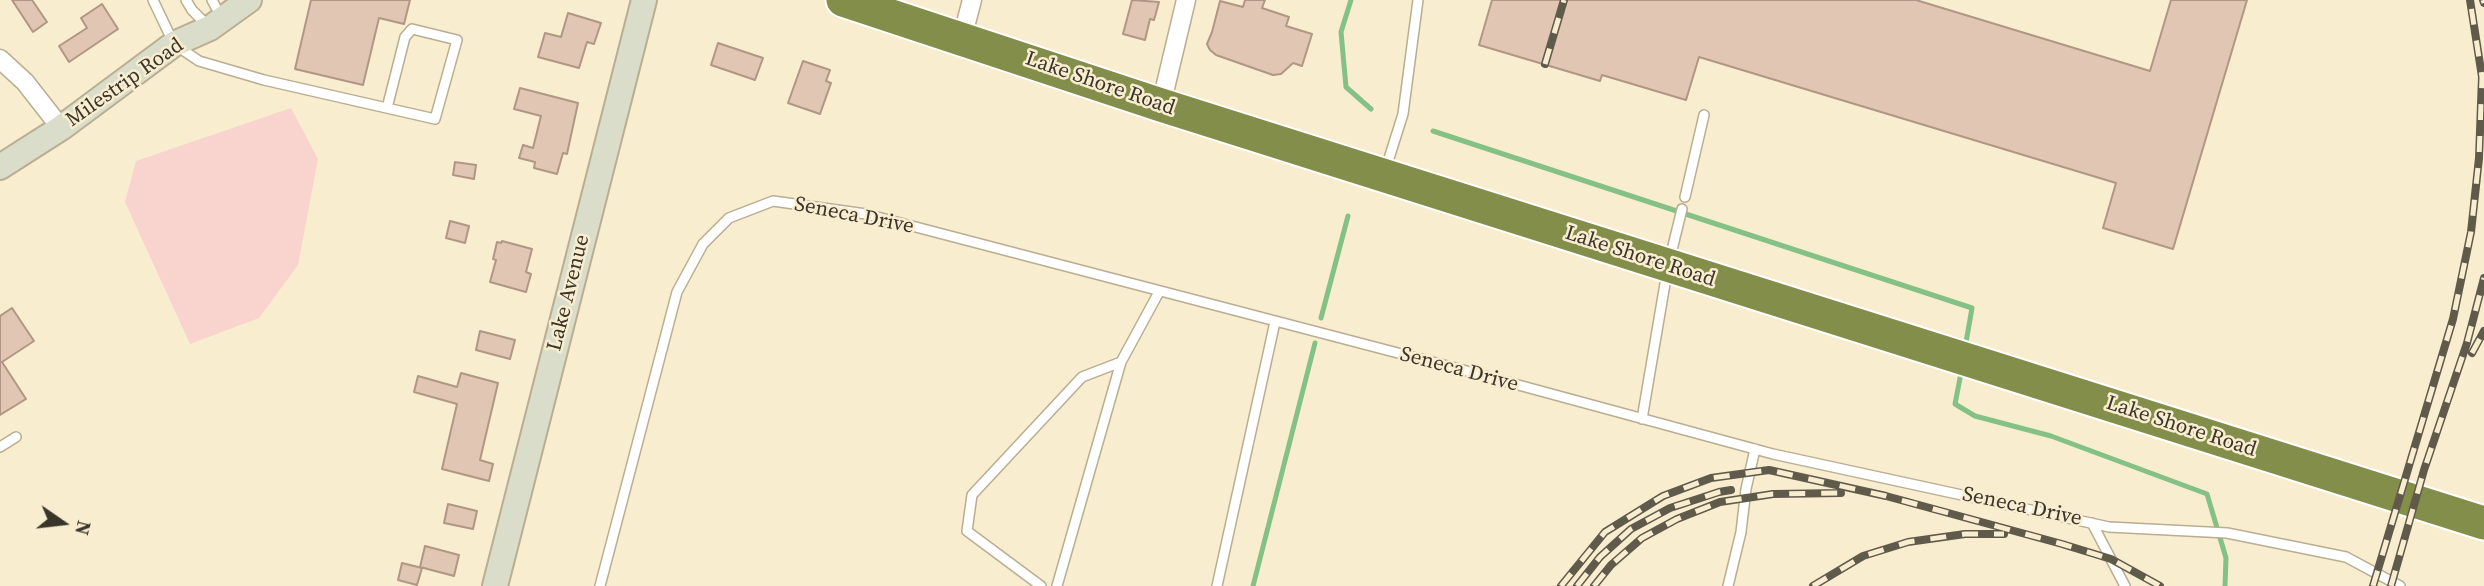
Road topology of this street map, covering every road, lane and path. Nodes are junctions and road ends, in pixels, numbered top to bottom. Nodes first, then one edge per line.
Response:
1 (153, 0) edge
2 (186, 0) edge
3 (249, 0) edge
4 (644, 0) edge
5 (843, 0) edge
6 (972, 0) edge
7 (1186, 0) edge
8 (1418, 0) edge
9 (215, 16) edge
10 (962, 38) junction
11 (174, 44) junction
12 (0, 60) edge
13 (1161, 105) junction
14 (387, 108) junction
15 (1704, 116) dead end
16 (61, 128) junction
17 (0, 167) edge
18 (1383, 176) junction
19 (1685, 197) dead end
20 (1682, 209) dead end
21 (1669, 265) junction
22 (1159, 292) junction
23 (1275, 322) junction
24 (1121, 362) junction
25 (1642, 419) junction
26 (16, 437) dead end
27 (0, 447) edge
28 (1755, 449) junction
29 (2092, 523) junction
30 (2484, 523) edge
31 (495, 586) edge
32 (600, 586) edge
33 (1041, 586) edge
34 (1057, 586) edge
35 (1217, 586) edge
36 (1728, 586) edge
37 (2125, 586) edge
38 (2400, 586) edge

1 - 11 lane
2 - 9 lane
3 - 9 street, Milestrip Road
4 - 31 street, Lake Avenue
5 - 10 highway, Lake Shore Road
6 - 10 street
7 - 13 street
8 - 18 lane
9 - 11 street, Milestrip Road
10 - 13 highway, Lake Shore Road
11 - 14 lane
11 - 16 street, Milestrip Road
12 - 16 street
13 - 18 highway, Lake Shore Road
14 - 14 lane
15 - 19 lane
16 - 17 street, Milestrip Road
18 - 21 highway, Lake Shore Road
20 - 21 lane
21 - 25 lane
21 - 30 highway, Lake Shore Road
22 - 23 lane, Seneca Drive
22 - 24 lane
22 - 32 lane, Seneca Drive
23 - 25 lane, Seneca Drive
23 - 35 lane
24 - 33 lane
24 - 34 lane
25 - 28 lane, Seneca Drive
26 - 27 lane
28 - 29 lane, Seneca Drive
28 - 36 lane
29 - 37 lane
29 - 38 lane, Seneca Drive

